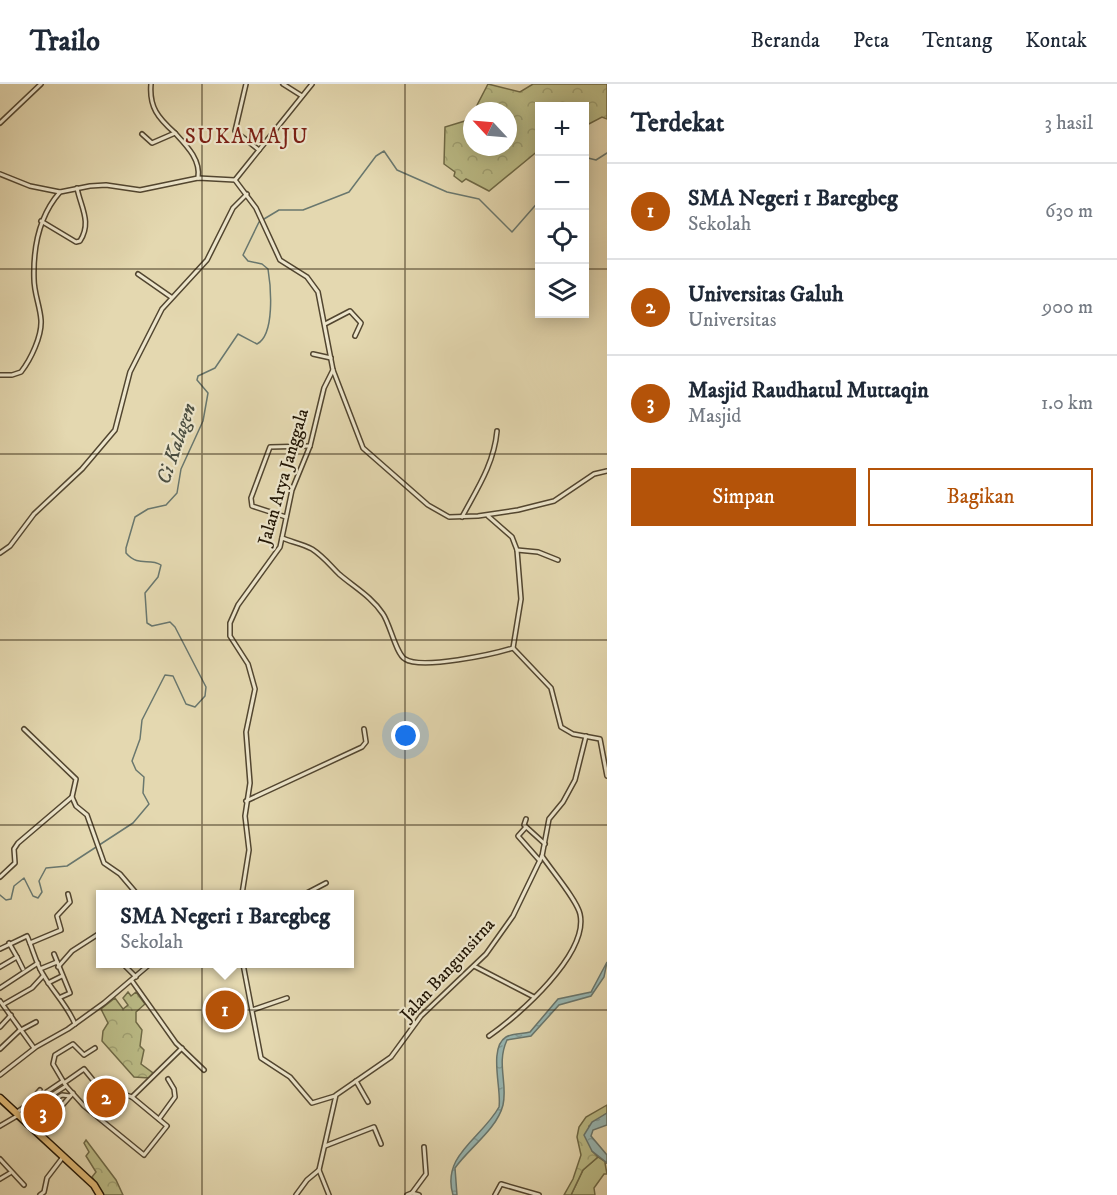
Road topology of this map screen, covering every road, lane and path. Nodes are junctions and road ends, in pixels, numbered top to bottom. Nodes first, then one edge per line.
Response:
1 (41, 84) edge
2 (151, 84) edge
3 (246, 84) edge
4 (283, 84) edge
5 (312, 84) edge
6 (302, 96) junction
7 (0, 123) edge
8 (175, 133) junction
9 (142, 134) dead end
10 (259, 150) junction
11 (0, 174) edge
12 (198, 178) junction
13 (235, 180) junction
14 (77, 188) junction
15 (60, 192) junction
16 (248, 194) junction
17 (41, 221) junction
18 (138, 274) dead end
19 (171, 297) junction
20 (325, 324) junction
21 (355, 336) dead end
22 (313, 354) dead end
23 (331, 358) junction
24 (333, 370) junction
25 (0, 375) edge
26 (497, 431) dead end
27 (310, 446) junction
28 (607, 471) edge
29 (487, 515) junction
30 (286, 517) junction
31 (462, 517) junction
32 (282, 538) junction
33 (517, 550) junction
34 (0, 553) edge
35 (558, 560) dead end
36 (513, 648) junction
37 (24, 729) dead end
38 (364, 729) dead end
39 (586, 736) junction
40 (607, 776) edge
41 (72, 797) junction
42 (246, 801) junction
43 (526, 819) dead end
44 (526, 827) junction
45 (545, 844) junction
46 (542, 856) junction
47 (540, 861) junction
48 (0, 877) edge
49 (326, 883) dead end
50 (134, 890) edge
51 (243, 890) edge
52 (313, 890) edge
53 (68, 894) dead end
54 (96, 936) edge
55 (30, 943) junction
56 (9, 944) junction
57 (0, 949) edge
58 (54, 954) dead end
59 (17, 957) junction
60 (38, 963) junction
61 (57, 964) junction
62 (474, 966) junction
63 (0, 967) edge
64 (127, 968) edge
65 (145, 968) edge
66 (244, 968) edge
67 (40, 969) junction
68 (24, 970) junction
69 (43, 976) junction
70 (62, 976) junction
71 (136, 977) junction
72 (132, 981) junction
73 (48, 983) junction
74 (0, 988) edge
75 (534, 997) junction
76 (59, 998) junction
77 (287, 998) dead end
78 (1, 1002) edge
79 (252, 1010) junction
80 (11, 1015) junction
81 (36, 1022) dead end
82 (75, 1024) junction
83 (0, 1027) edge
84 (21, 1030) junction
85 (489, 1036) dead end
86 (34, 1048) junction
87 (95, 1048) dead end
88 (182, 1048) junction
89 (0, 1049) edge
90 (204, 1070) dead end
91 (0, 1075) edge
92 (168, 1079) dead end
93 (356, 1081) junction
94 (64, 1083) junction
95 (40, 1090) dead end
96 (71, 1094) junction
97 (336, 1095) junction
98 (49, 1096) junction
99 (132, 1097) junction
100 (0, 1098) edge
101 (52, 1101) junction
102 (368, 1102) dead end
103 (28, 1105) junction
104 (17, 1114) junction
105 (159, 1119) junction
106 (25, 1120) junction
107 (0, 1126) edge
108 (381, 1144) dead end
109 (325, 1146) junction
110 (424, 1147) dead end
111 (63, 1157) junction
112 (0, 1159) edge
113 (319, 1170) junction
114 (10, 1173) junction
115 (0, 1179) edge
116 (24, 1185) dead end
117 (45, 1193) edge
118 (410, 1194) edge
119 (40, 1195) edge
120 (100, 1195) edge
121 (296, 1195) edge
122 (329, 1195) edge
123 (419, 1195) edge
124 (495, 1195) edge
125 (539, 1195) edge

1 - 7 street
2 - 8 street
3 - 10 street
4 - 6 street
5 - 6 street
6 - 10 street
8 - 9 street
8 - 12 street
10 - 13 street
11 - 15 street
12 - 13 street
12 - 14 street
13 - 16 street
14 - 15 street
14 - 17 street
15 - 17 street
16 - 19 street
16 - 20 street
17 - 25 street
18 - 19 street
19 - 34 street
20 - 21 street
20 - 23 street
22 - 23 street
23 - 24 street
24 - 27 street, Jalan Arya Janggala
24 - 31 street
26 - 31 street
27 - 30 street, Jalan Arya Janggala
27 - 30 street
28 - 29 street
29 - 31 street
29 - 33 street
30 - 32 street, Jalan Arya Janggala
32 - 36 street
32 - 42 street, Jalan Arya Janggala
33 - 35 street
33 - 36 street
36 - 39 street
37 - 41 street
38 - 42 street
39 - 40 street
39 - 45 street, Jalan Bangunsirna
41 - 48 street
41 - 50 street
42 - 51 street, Jalan Arya Janggala
43 - 44 street
44 - 45 street
44 - 47 street
45 - 46 street, Jalan Bangunsirna
46 - 47 street, Jalan Bangunsirna
46 - 75 street
47 - 62 street, Jalan Bangunsirna
49 - 52 street
53 - 55 street
54 - 61 street
55 - 56 street
55 - 60 street
56 - 57 street
56 - 59 street
58 - 61 street
59 - 63 street
59 - 68 street
60 - 67 street
60 - 68 street
61 - 67 street
61 - 70 street
62 - 75 street
62 - 93 street, Jalan Bangunsirna
64 - 71 street
65 - 71 street
66 - 79 street
67 - 69 street
68 - 74 street
69 - 73 street
69 - 78 street
70 - 73 street
70 - 76 street
71 - 72 street
72 - 82 street
72 - 88 street
73 - 76 street
75 - 85 street
76 - 82 street
77 - 79 street
78 - 80 street
79 - 97 street
80 - 83 street
80 - 84 street
81 - 84 street
82 - 86 street
84 - 86 street
84 - 89 street
86 - 91 street
87 - 94 street
88 - 90 street
88 - 99 street
92 - 105 street
93 - 97 street, Jalan Bangunsirna
93 - 102 street
94 - 96 street
94 - 98 street
94 - 99 street
94 - 103 street
95 - 103 street
96 - 101 street
96 - 101 street
96 - 105 street
97 - 109 street
98 - 101 street
98 - 106 street
99 - 105 street
100 - 104 highway
103 - 104 street
104 - 106 highway
104 - 107 street
106 - 111 highway
108 - 109 street
109 - 113 street
110 - 118 street
111 - 117 street
111 - 120 highway
112 - 114 street
113 - 121 street
113 - 122 street
114 - 115 street
114 - 116 street
117 - 119 street
118 - 123 street
124 - 125 street

